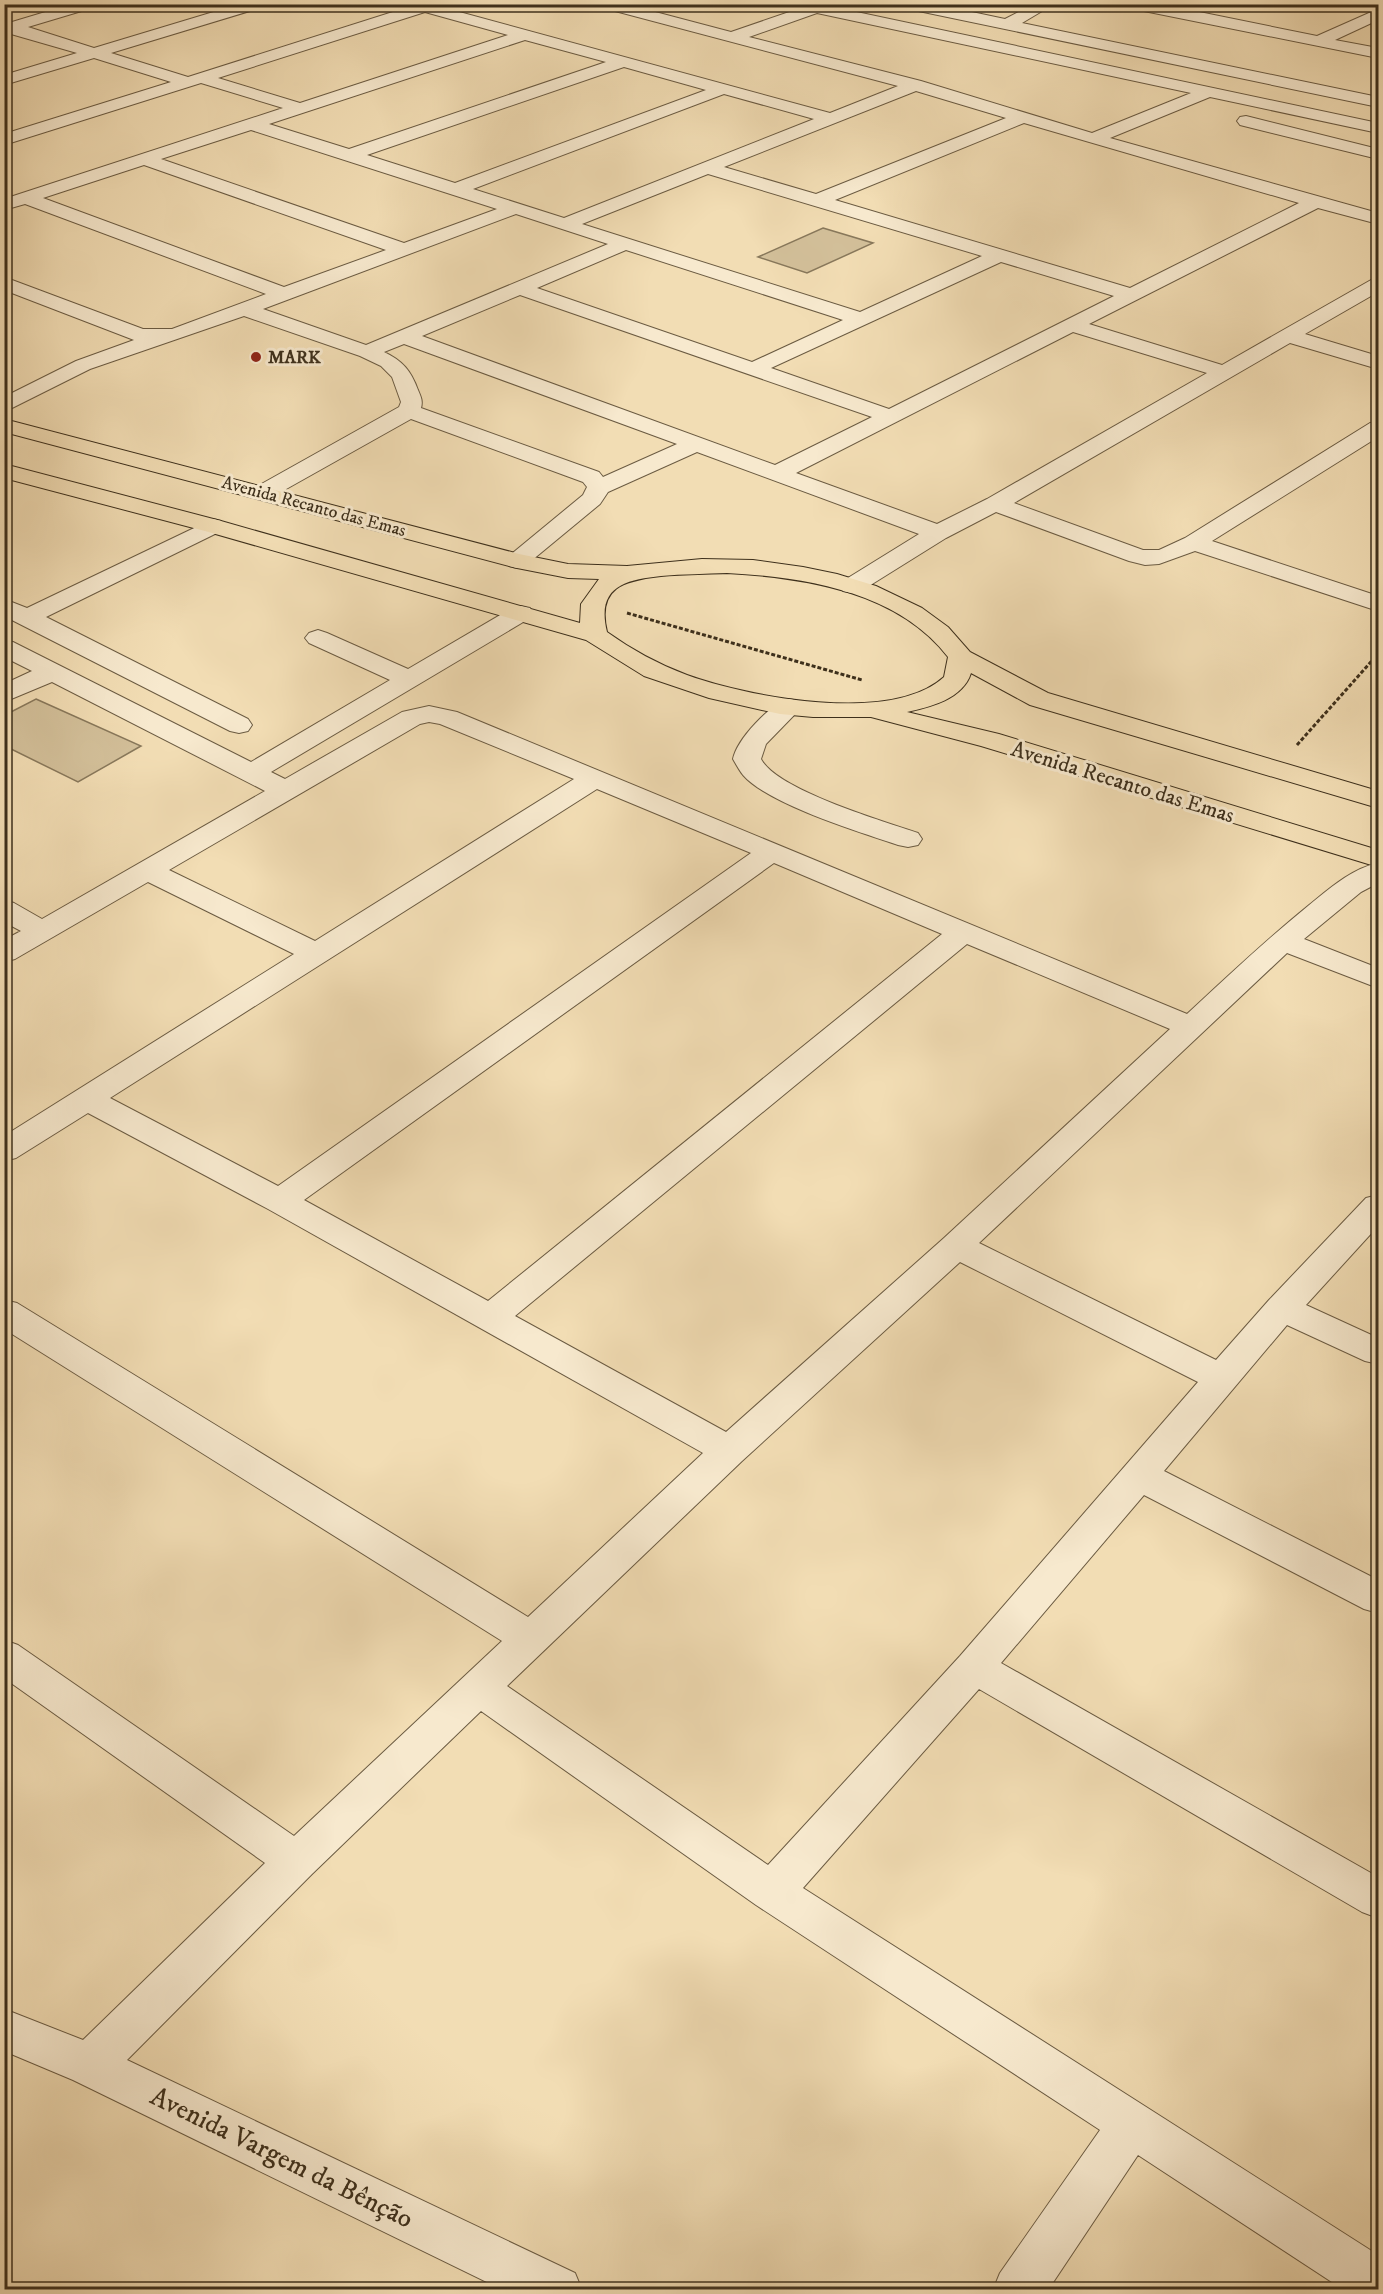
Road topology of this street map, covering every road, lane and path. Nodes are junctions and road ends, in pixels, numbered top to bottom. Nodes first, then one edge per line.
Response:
1 (90, 4) edge
2 (258, 4) edge
3 (605, 4) edge
4 (795, 4) edge
5 (909, 4) edge
6 (1047, 4) edge
7 (1134, 4) edge
8 (431, 6) edge
9 (1352, 6) dead end
10 (814, 9) junction
11 (1378, 13) edge
12 (1008, 24) junction
13 (7, 27) edge
14 (524, 35) junction
15 (732, 37) junction
16 (1319, 40) junction
17 (1140, 52) junction
18 (94, 54) junction
19 (1378, 55) edge
20 (623, 62) junction
21 (1358, 68) dead end
22 (1109, 69) junction
23 (1338, 78) dead end
24 (4, 80) edge
25 (194, 80) junction
26 (915, 86) junction
27 (1317, 88) junction
28 (723, 89) junction
29 (1211, 91) junction
30 (1377, 101) edge
31 (300, 108) junction
32 (1224, 115) dead end
33 (829, 118) junction
34 (1022, 118) junction
35 (251, 124) junction
36 (1378, 128) edge
37 (1378, 137) edge
38 (1093, 139) junction
39 (4, 140) edge
40 (1352, 147) junction
41 (1378, 154) edge
42 (350, 155) junction
43 (146, 160) junction
44 (708, 168) junction
45 (456, 189) junction
46 (25, 198) junction
47 (816, 201) junction
48 (1315, 202) junction
49 (4, 205) edge
50 (513, 209) junction
51 (1378, 219) edge
52 (565, 224) junction
53 (624, 244) junction
54 (403, 249) junction
55 (999, 255) junction
56 (4, 283) edge
57 (1378, 284) edge
58 (519, 288) junction
59 (284, 294) junction
60 (1130, 294) junction
61 (244, 309) junction
62 (862, 319) junction
63 (1072, 325) junction
64 (1289, 336) junction
65 (159, 337) junction
66 (405, 338) junction
67 (367, 352) junction
68 (1378, 363) edge
69 (755, 368) junction
70 (1224, 372) junction
71 (4, 406) edge
72 (409, 411) junction
73 (892, 417) junction
74 (4, 425) edge
75 (1378, 428) edge
76 (694, 445) junction
77 (4, 471) edge
78 (776, 474) junction
79 (221, 481) junction
80 (599, 487) junction
81 (264, 492) junction
82 (994, 504) junction
83 (161, 512) junction
84 (213, 526) junction
85 (938, 533) junction
86 (1193, 543) junction
87 (517, 561) junction
88 (626, 573) junction
89 (852, 586) junction
90 (1376, 601) edge
91 (593, 603) junction
92 (16, 611) edge
93 (521, 613) junction
94 (595, 635) junction
95 (318, 639) dead end
96 (4, 647) edge
97 (1378, 654) edge
98 (961, 657) junction
99 (52, 672) junction
100 (410, 679) junction
101 (4, 694) edge
102 (928, 698) junction
103 (789, 707) junction
104 (865, 711) junction
105 (239, 725) dead end
106 (1275, 770) junction
107 (251, 773) junction
108 (595, 778) junction
109 (285, 790) junction
110 (1378, 800) edge
111 (908, 839) dead end
112 (1351, 851) junction
113 (771, 852) junction
114 (1378, 859) edge
115 (149, 871) junction
116 (1378, 872) edge
117 (1351, 886) junction
118 (4, 909) edge
119 (42, 931) junction
120 (962, 933) junction
121 (1283, 941) junction
122 (4, 953) edge
123 (315, 953) junction
124 (1378, 979) edge
125 (1192, 1027) junction
126 (87, 1099) junction
127 (4, 1151) edge
128 (280, 1201) junction
129 (1378, 1206) edge
130 (956, 1246) junction
131 (1282, 1308) junction
132 (4, 1312) edge
133 (490, 1318) junction
134 (1378, 1352) edge
135 (1221, 1378) junction
136 (729, 1451) junction
137 (1138, 1475) junction
138 (1378, 1598) edge
139 (530, 1638) junction
140 (4, 1656) edge
141 (974, 1667) junction
142 (479, 1688) junction
143 (296, 1861) junction
144 (772, 1892) junction
145 (1378, 1899) edge
146 (4, 2029) edge
147 (90, 2065) junction
148 (1131, 2125) junction
149 (1378, 2283) edge
150 (557, 2289) edge
151 (1018, 2289) edge

1 - 13 street
2 - 18 street
3 - 15 street
4 - 10 street
5 - 12 street
6 - 12 street
7 - 16 street
8 - 14 street
8 - 25 street
9 - 11 street
10 - 15 street
10 - 22 street
11 - 16 street
12 - 17 street
13 - 18 street
14 - 20 street
14 - 31 street
15 - 26 street
16 - 19 street
17 - 22 street
17 - 27 street
18 - 24 street
18 - 25 street
19 - 21 street
20 - 28 street
20 - 42 street
22 - 29 street
23 - 27 street
25 - 31 street
25 - 39 street
26 - 33 street
26 - 34 street
27 - 30 street
28 - 33 street
28 - 45 street
29 - 36 street
29 - 38 street
31 - 35 street
32 - 40 street
33 - 44 street
34 - 38 street
34 - 47 street
35 - 42 street
35 - 43 street
37 - 40 street
38 - 48 street
40 - 41 street
42 - 45 street
43 - 46 street
43 - 54 street
44 - 47 street
44 - 52 street
45 - 50 street
46 - 49 street
46 - 59 street
47 - 55 street
48 - 51 street
48 - 60 street
50 - 52 street
50 - 54 street
52 - 53 street
53 - 58 street
53 - 62 street
54 - 59 street
55 - 60 street
55 - 62 street
56 - 65 street
57 - 64 street
58 - 66 street
58 - 69 street
59 - 61 street
60 - 63 street
61 - 65 street
61 - 67 street
62 - 69 street
63 - 70 street
63 - 73 street
64 - 68 street
64 - 70 street
65 - 71 street
66 - 67 street
66 - 76 street
67 - 72 street
69 - 73 street
70 - 82 street
72 - 80 street
72 - 81 street
73 - 78 street
74 - 79 main road, Avenida Recanto das Emas
75 - 86 street
76 - 78 street
76 - 80 street
77 - 83 main road
78 - 85 street
79 - 81 main road, Avenida Recanto das Emas
79 - 83 main road
80 - 87 street
81 - 87 main road, Avenida Recanto das Emas
82 - 85 street
82 - 86 street
83 - 84 main road
84 - 92 street
84 - 93 main road
85 - 89 street
86 - 90 street
87 - 88 main road, Avenida Recanto das Emas
88 - 89 main road, Avenida Recanto das Emas
88 - 91 main road
89 - 98 main road, Avenida Recanto das Emas
91 - 94 main road
91 - 102 path
92 - 105 street
93 - 94 main road
93 - 100 street
94 - 103 main road
95 - 100 street
96 - 99 street
97 - 106 path
98 - 102 main road
98 - 106 main road
99 - 101 street
99 - 107 street
100 - 107 street
102 - 104 main road
103 - 104 main road
103 - 111 street
104 - 112 main road, Avenida Recanto das Emas
106 - 110 main road
107 - 109 street
108 - 109 street
108 - 113 street
108 - 123 street
109 - 115 street
112 - 114 main road, Avenida Recanto das Emas
112 - 117 street
113 - 120 street
113 - 128 street
115 - 119 street
115 - 123 street
116 - 117 street
117 - 121 street
118 - 119 street
119 - 122 street
120 - 125 street
120 - 133 street
121 - 124 street
121 - 125 street
123 - 126 street
125 - 130 street
126 - 127 street
126 - 128 street
128 - 133 street
129 - 131 street
130 - 135 street
130 - 136 street
131 - 134 street
131 - 135 street
132 - 139 street
133 - 136 street
135 - 137 street
136 - 139 street
137 - 138 street
137 - 141 street
139 - 142 street
140 - 143 street
141 - 144 street
141 - 145 street
142 - 143 street
142 - 144 street
143 - 147 street
144 - 148 street
146 - 147 street, Avenida Vargem da Bênção
147 - 150 street, Avenida Vargem da Bênção
148 - 149 street
148 - 151 street

